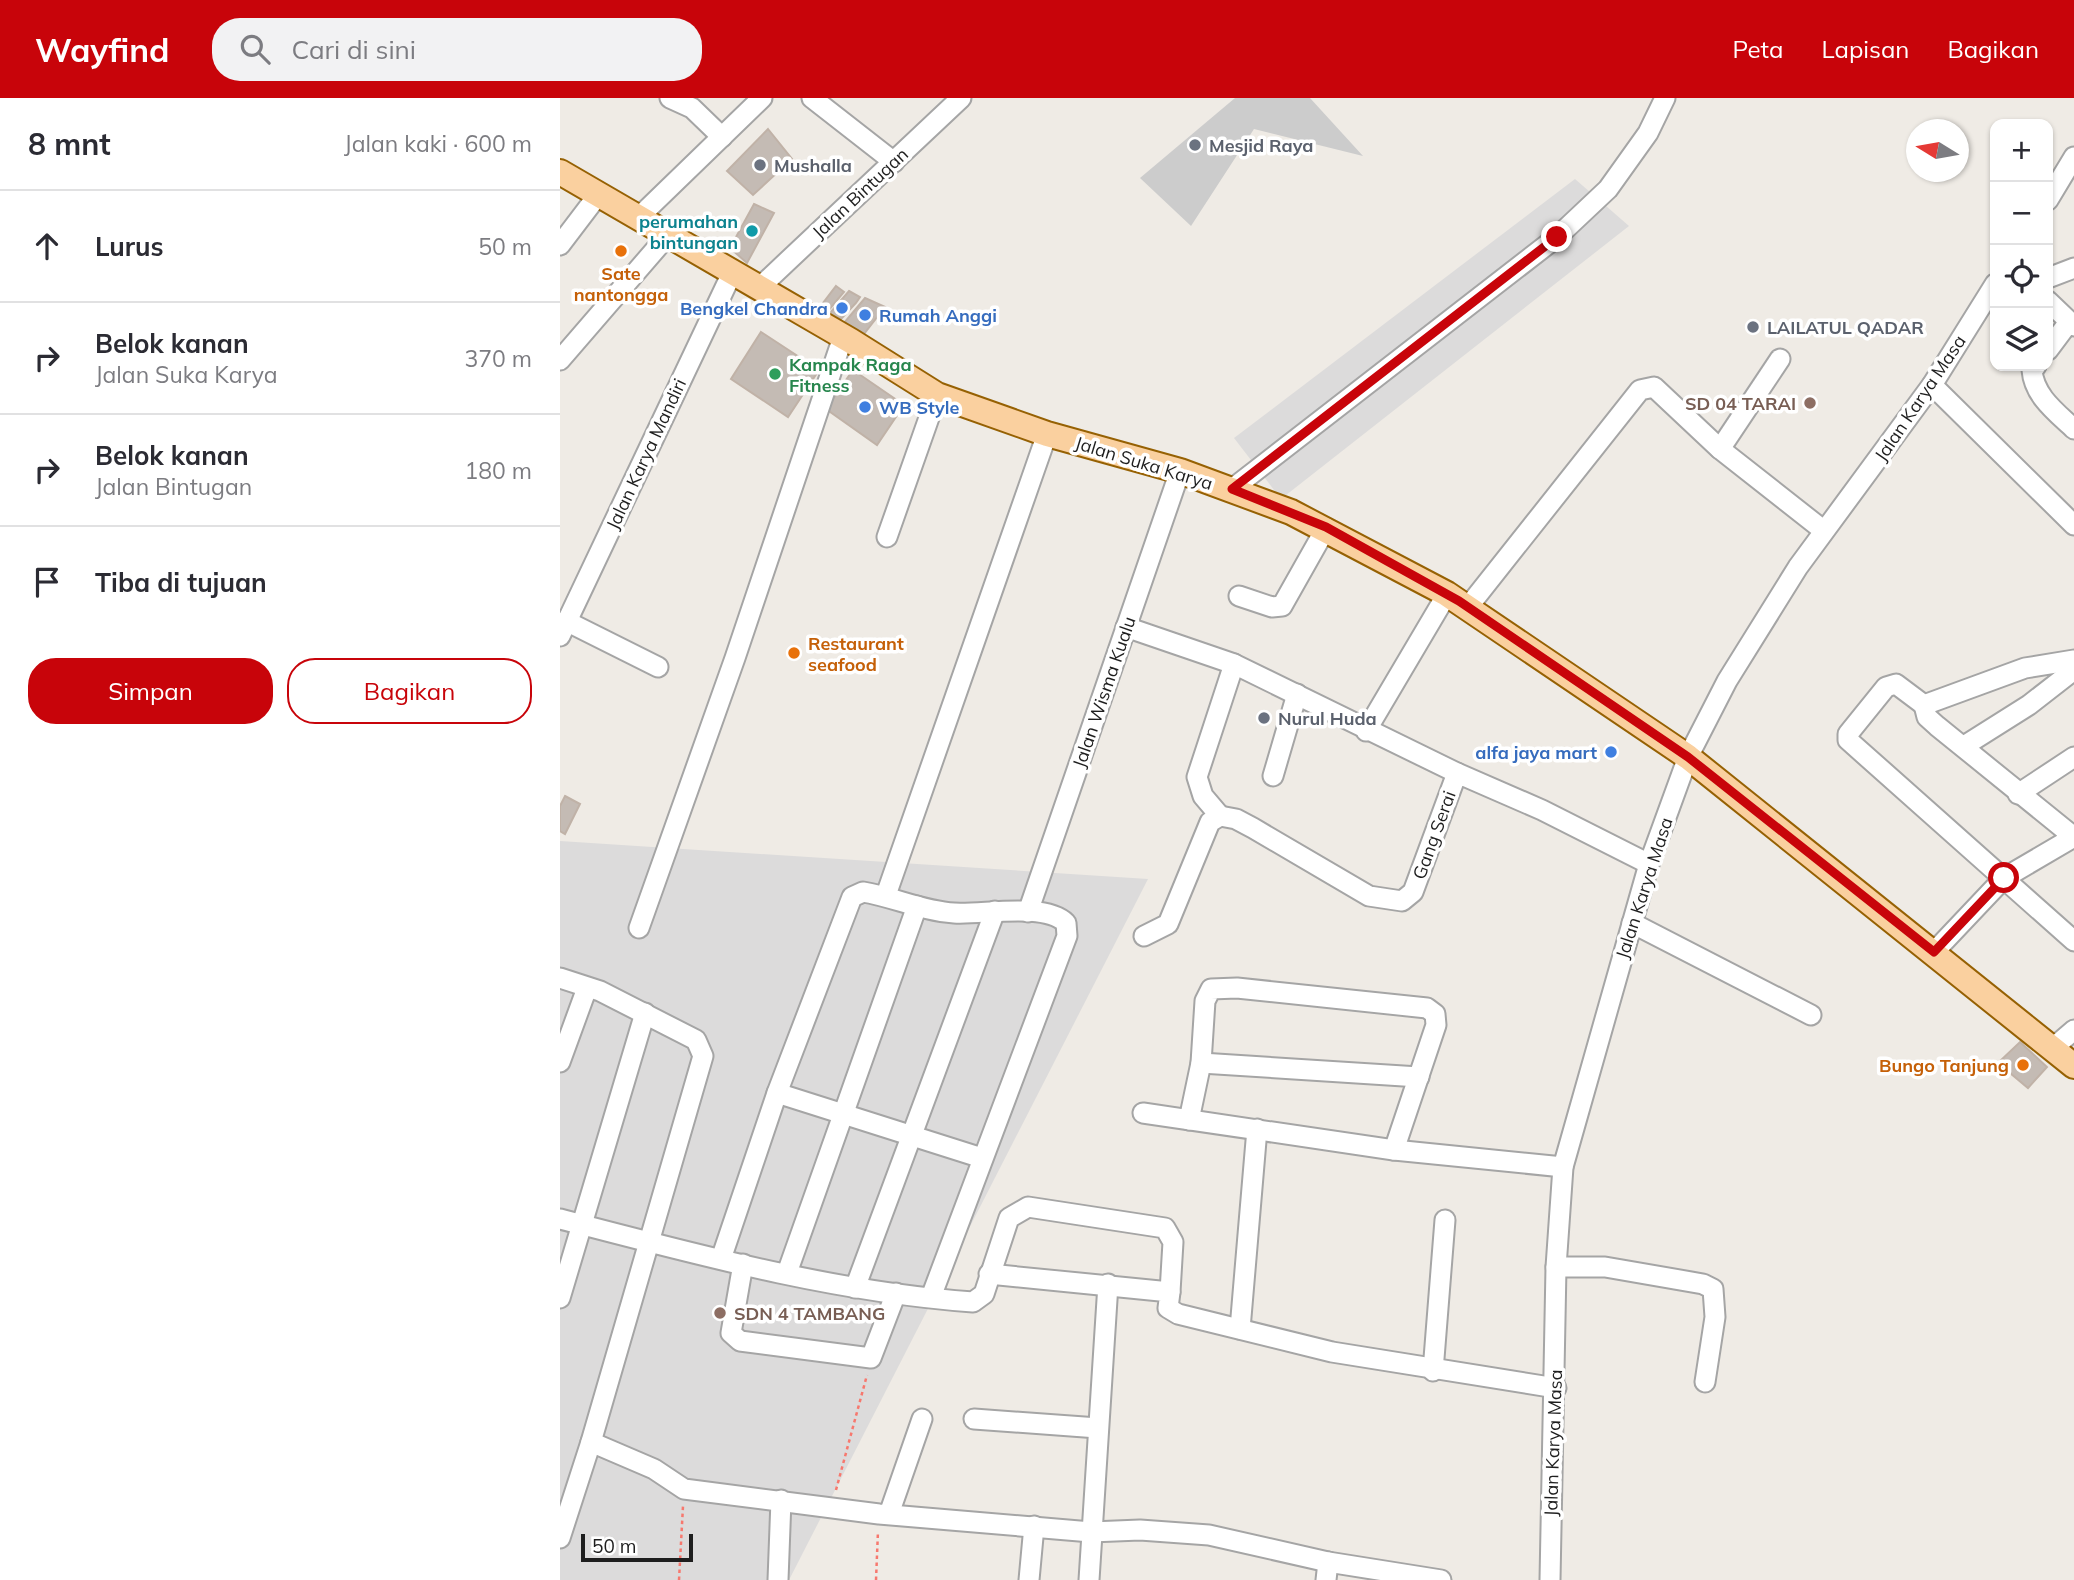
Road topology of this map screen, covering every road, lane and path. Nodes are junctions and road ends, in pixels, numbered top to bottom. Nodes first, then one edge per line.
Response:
1 (670, 98) edge
2 (762, 98) edge
3 (813, 98) edge
4 (961, 98) edge
5 (1665, 98) edge
6 (689, 103) edge
7 (722, 137) junction
8 (2074, 157) edge
9 (894, 162) junction
10 (560, 173) edge
11 (2053, 192) edge
12 (595, 199) junction
13 (638, 218) junction
14 (668, 235) junction
15 (560, 245) edge
16 (2074, 268) edge
17 (732, 273) junction
18 (2053, 276) edge
19 (759, 288) junction
20 (1990, 292) edge
21 (2053, 306) edge
22 (2072, 324) edge
23 (843, 337) junction
24 (2053, 345) edge
25 (1780, 359) dead end
26 (560, 360) edge
27 (2032, 371) edge
28 (1932, 386) junction
29 (937, 396) junction
30 (2074, 429) edge
31 (1047, 434) junction
32 (1720, 449) junction
33 (1180, 471) junction
34 (1232, 489) junction
35 (2074, 525) edge
36 (1326, 527) junction
37 (1823, 530) junction
38 (887, 537) dead end
39 (1447, 594) junction
40 (1239, 596) dead end
41 (1468, 607) junction
42 (1126, 627) junction
43 (563, 628) edge
44 (2074, 660) edge
45 (1234, 664) junction
46 (658, 667) dead end
47 (2074, 670) edge
48 (1297, 694) junction
49 (1924, 705) junction
50 (1366, 731) junction
51 (1964, 746) junction
52 (1688, 757) junction
53 (2074, 757) edge
54 (1457, 773) junction
55 (1273, 776) dead end
56 (2018, 794) junction
57 (1220, 816) junction
58 (1649, 864) junction
59 (2004, 878) junction
60 (886, 895) junction
61 (917, 906) junction
62 (995, 911) junction
63 (1028, 912) junction
64 (1632, 923) junction
65 (639, 928) dead end
66 (2072, 935) edge
67 (1144, 936) dead end
68 (1934, 952) junction
69 (560, 978) edge
70 (587, 988) junction
71 (645, 1013) junction
72 (1811, 1015) dead end
73 (2074, 1030) edge
74 (2053, 1048) junction
75 (560, 1062) edge
76 (1201, 1063) junction
77 (2074, 1066) edge
78 (1419, 1077) junction
79 (777, 1093) junction
80 (1143, 1113) dead end
81 (843, 1114) junction
82 (1189, 1121) junction
83 (1257, 1129) junction
84 (910, 1136) junction
85 (1394, 1150) junction
86 (982, 1158) junction
87 (1563, 1167) junction
88 (560, 1219) edge
89 (1445, 1220) dead end
90 (582, 1224) junction
91 (649, 1242) junction
92 (721, 1259) junction
93 (743, 1264) junction
94 (1556, 1268) junction
95 (787, 1273) junction
96 (989, 1274) junction
97 (1108, 1284) junction
98 (855, 1288) junction
99 (1170, 1292) junction
100 (896, 1293) junction
101 (931, 1297) junction
102 (560, 1298) edge
103 (1240, 1329) junction
104 (872, 1358) junction
105 (1433, 1371) junction
106 (1705, 1382) dead end
107 (1556, 1388) junction
108 (922, 1419) dead end
109 (974, 1419) dead end
110 (1098, 1427) junction
111 (591, 1442) junction
112 (684, 1489) junction
113 (780, 1500) junction
114 (831, 1507) junction
115 (884, 1514) junction
116 (1034, 1526) junction
117 (1091, 1532) junction
118 (560, 1538) edge
119 (1327, 1571) edge
120 (679, 1580) edge
121 (778, 1580) edge
122 (876, 1580) edge
123 (1029, 1580) edge
124 (1089, 1580) edge
125 (1441, 1580) edge
126 (1550, 1580) edge

1 - 6 street
2 - 7 street
3 - 9 street
4 - 9 street, Jalan Bintugan
5 - 34 street
6 - 7 street
7 - 13 street
8 - 11 street
9 - 19 street, Jalan Bintugan
10 - 12 main road, Jalan Suka Karya
12 - 13 main road, Jalan Suka Karya
12 - 15 street
13 - 14 main road, Jalan Suka Karya
14 - 17 main road, Jalan Suka Karya
14 - 26 street
16 - 18 street
17 - 19 main road, Jalan Suka Karya
17 - 43 street, Jalan Karya Mandiri
19 - 23 main road, Jalan Suka Karya
20 - 28 street, Jalan Karya Masa
21 - 22 street
22 - 24 street
23 - 29 main road, Jalan Suka Karya
23 - 65 street
25 - 32 street
27 - 30 street
28 - 35 street
28 - 37 street, Jalan Karya Masa
29 - 31 main road, Jalan Suka Karya
29 - 38 street
31 - 33 main road, Jalan Suka Karya
31 - 60 street
32 - 37 street
32 - 41 street
33 - 34 main road, Jalan Suka Karya
33 - 42 street, Jalan Wisma Kualu
34 - 36 main road, Jalan Suka Karya
36 - 39 main road, Jalan Suka Karya
36 - 40 street
37 - 52 street, Jalan Karya Masa
39 - 41 main road, Jalan Suka Karya
39 - 50 street
41 - 52 main road, Jalan Suka Karya
42 - 45 street
42 - 63 street, Jalan Wisma Kualu
43 - 46 street
44 - 49 street
45 - 48 street
45 - 57 street
47 - 51 street
48 - 50 street
48 - 55 street
49 - 51 street
49 - 59 street
50 - 54 street
51 - 56 street
52 - 58 street, Jalan Karya Masa
52 - 68 main road, Jalan Suka Karya
53 - 56 street
54 - 57 street, Gang Serai
54 - 58 street, Gang Serai
56 - 59 street
57 - 67 street
58 - 64 street, Jalan Karya Masa
59 - 66 street
59 - 68 street
60 - 61 street
60 - 79 street
61 - 62 street
61 - 81 street
62 - 63 street
62 - 84 street
63 - 86 street
64 - 72 street
64 - 87 street, Jalan Karya Masa
68 - 74 main road, Jalan Suka Karya
69 - 70 street
70 - 71 street
70 - 75 street
71 - 90 street
71 - 91 street
73 - 74 street
74 - 77 main road, Jalan Suka Karya
76 - 78 street
76 - 78 street
76 - 82 street
78 - 85 street
79 - 81 street
79 - 92 street
80 - 82 street
81 - 84 street
81 - 95 street
82 - 83 street
83 - 85 street
83 - 103 street
84 - 86 street
84 - 98 street
85 - 87 street
86 - 101 street
87 - 94 street, Jalan Karya Masa
88 - 90 street
89 - 105 street
90 - 91 street
90 - 102 street
91 - 92 street
91 - 111 street
92 - 93 street
93 - 95 street
93 - 104 street
94 - 106 street
94 - 107 street, Jalan Karya Masa
95 - 98 street
96 - 97 street
96 - 99 street
96 - 101 street
97 - 99 street
97 - 110 street
98 - 100 street
99 - 103 street
100 - 101 street
100 - 104 street
103 - 105 street
104 - 114 path
105 - 107 street
107 - 126 street, Jalan Karya Masa
108 - 115 street
109 - 110 street
110 - 117 street
111 - 112 street
111 - 118 street
112 - 113 street
112 - 120 path
113 - 114 street
113 - 121 street
114 - 115 street
115 - 116 street
115 - 122 path
116 - 117 street
116 - 123 street
117 - 119 street
117 - 124 street
119 - 125 street

